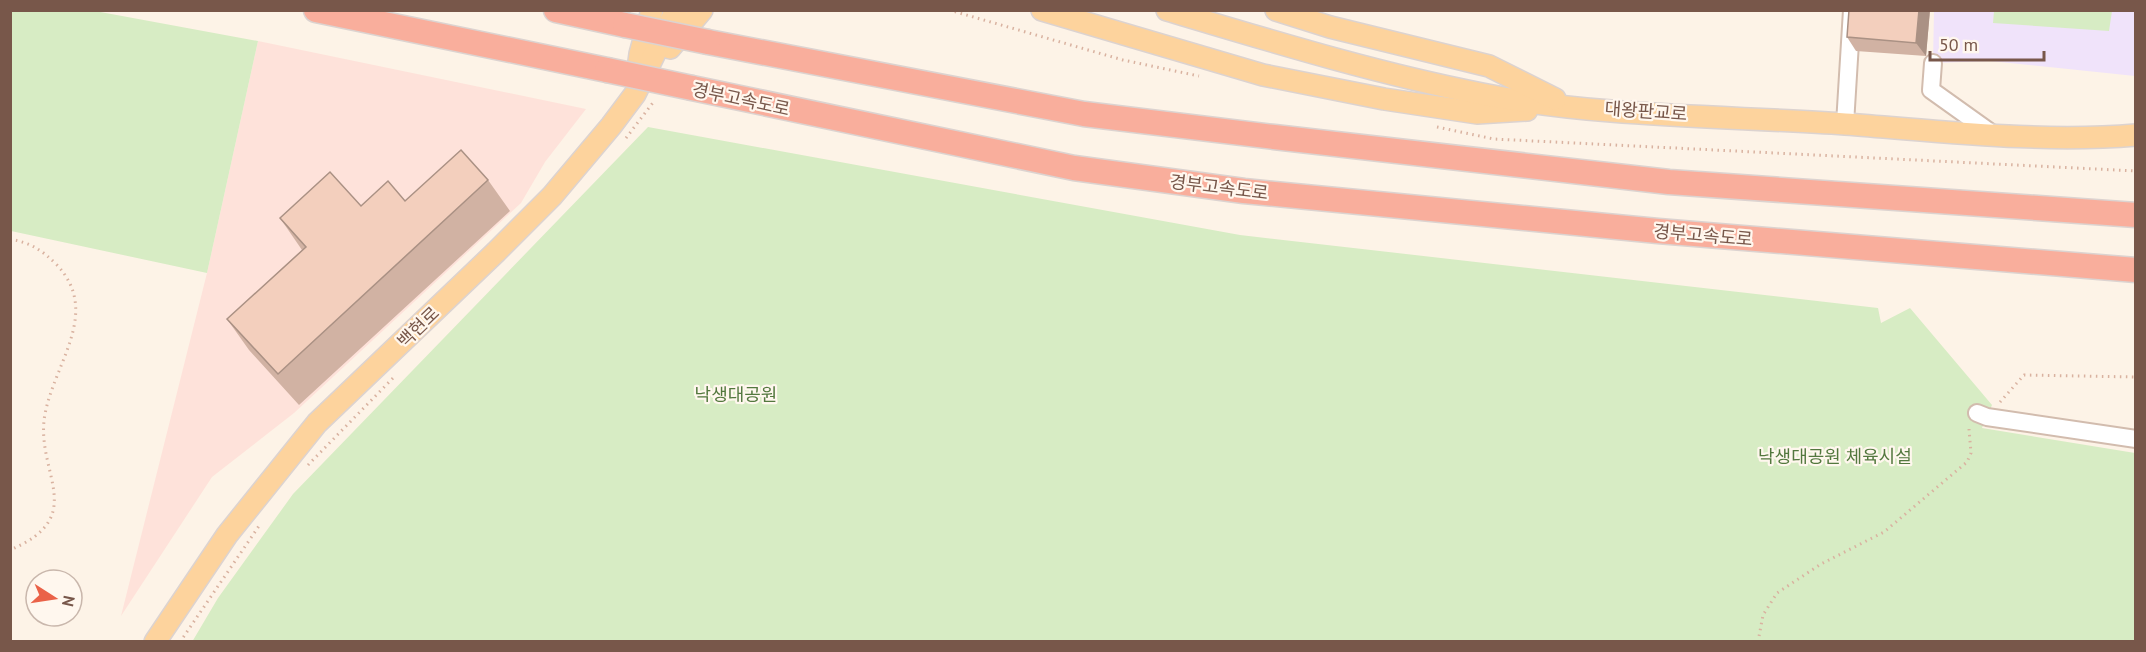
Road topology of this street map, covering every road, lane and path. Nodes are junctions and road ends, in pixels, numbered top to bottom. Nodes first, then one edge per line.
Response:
1 (316, 10) edge
2 (556, 10) edge
3 (652, 10) edge
4 (676, 10) edge
5 (702, 10) edge
6 (1042, 10) edge
7 (1167, 10) edge
8 (1276, 10) edge
9 (1852, 10) edge
10 (1933, 63) dead end
11 (635, 94) junction
12 (1572, 107) junction
13 (1845, 124) junction
14 (1994, 135) junction
15 (2136, 135) edge
16 (2136, 215) edge
17 (10, 240) edge
18 (2136, 270) edge
19 (2136, 377) edge
20 (1982, 415) joint
21 (1969, 429) dead end
22 (2136, 439) edge
23 (10, 550) edge
24 (154, 642) edge
25 (1758, 642) edge

1 - 18 highway, 경부고속도로, bridge
2 - 16 highway, bridge
3 - 11 main road
4 - 11 main road, 백현로
5 - 11 main road
6 - 12 main road
7 - 12 main road, 대왕판교로
8 - 12 main road
9 - 13 street
10 - 14 street
11 - 24 main road, 백현로
12 - 13 main road, 대왕판교로
13 - 14 main road, 대왕판교로
14 - 15 main road, 대왕판교로
17 - 23 path
19 - 20 path
20 - 22 street
21 - 25 path

